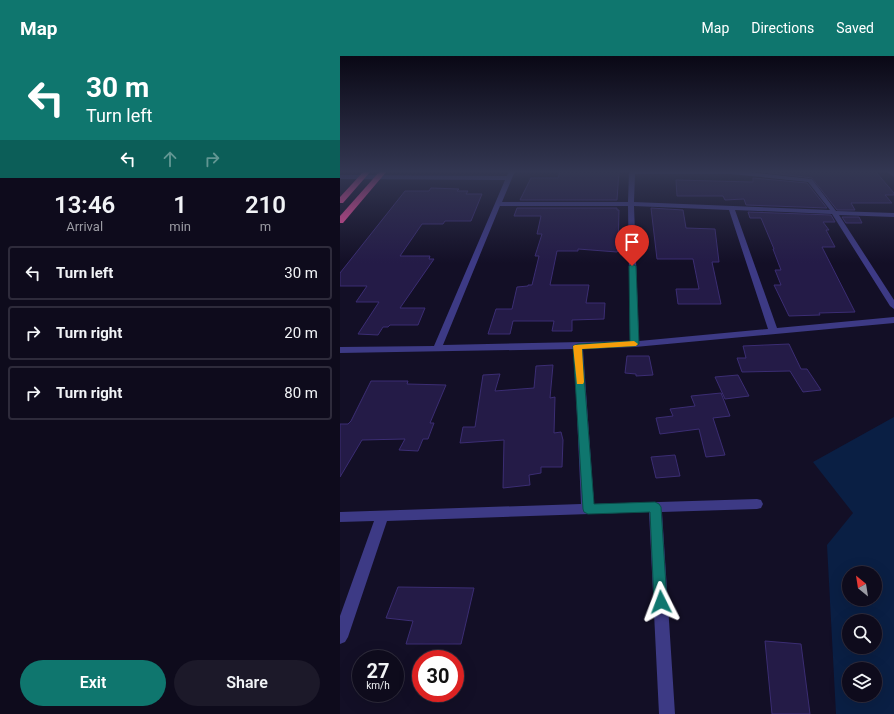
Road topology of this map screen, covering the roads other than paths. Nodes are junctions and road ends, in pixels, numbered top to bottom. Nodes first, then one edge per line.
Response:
1 (357, 202) edge
2 (827, 202) edge
3 (498, 204) joint
4 (631, 204) junction
5 (731, 207) junction
6 (834, 212) junction
7 (894, 215) edge
8 (340, 221) edge
9 (894, 306) edge
10 (894, 320) edge
11 (773, 330) junction
12 (635, 344) junction
13 (578, 346) junction
14 (437, 349) junction
15 (340, 350) edge
16 (758, 504) dead end
17 (655, 507) junction
18 (588, 509) junction
19 (383, 515) junction
20 (340, 516) edge
21 (340, 637) edge
22 (667, 714) edge

1 - 8 highway
2 - 6 street
3 - 4 street
3 - 14 street
4 - 5 street
4 - 12 street
5 - 6 street
5 - 11 street
6 - 7 street
6 - 9 street
10 - 11 street
11 - 12 street
12 - 13 street
13 - 14 street
13 - 18 street
14 - 15 street
16 - 17 street
17 - 18 street
17 - 22 street
18 - 19 street
19 - 20 street
19 - 21 street

